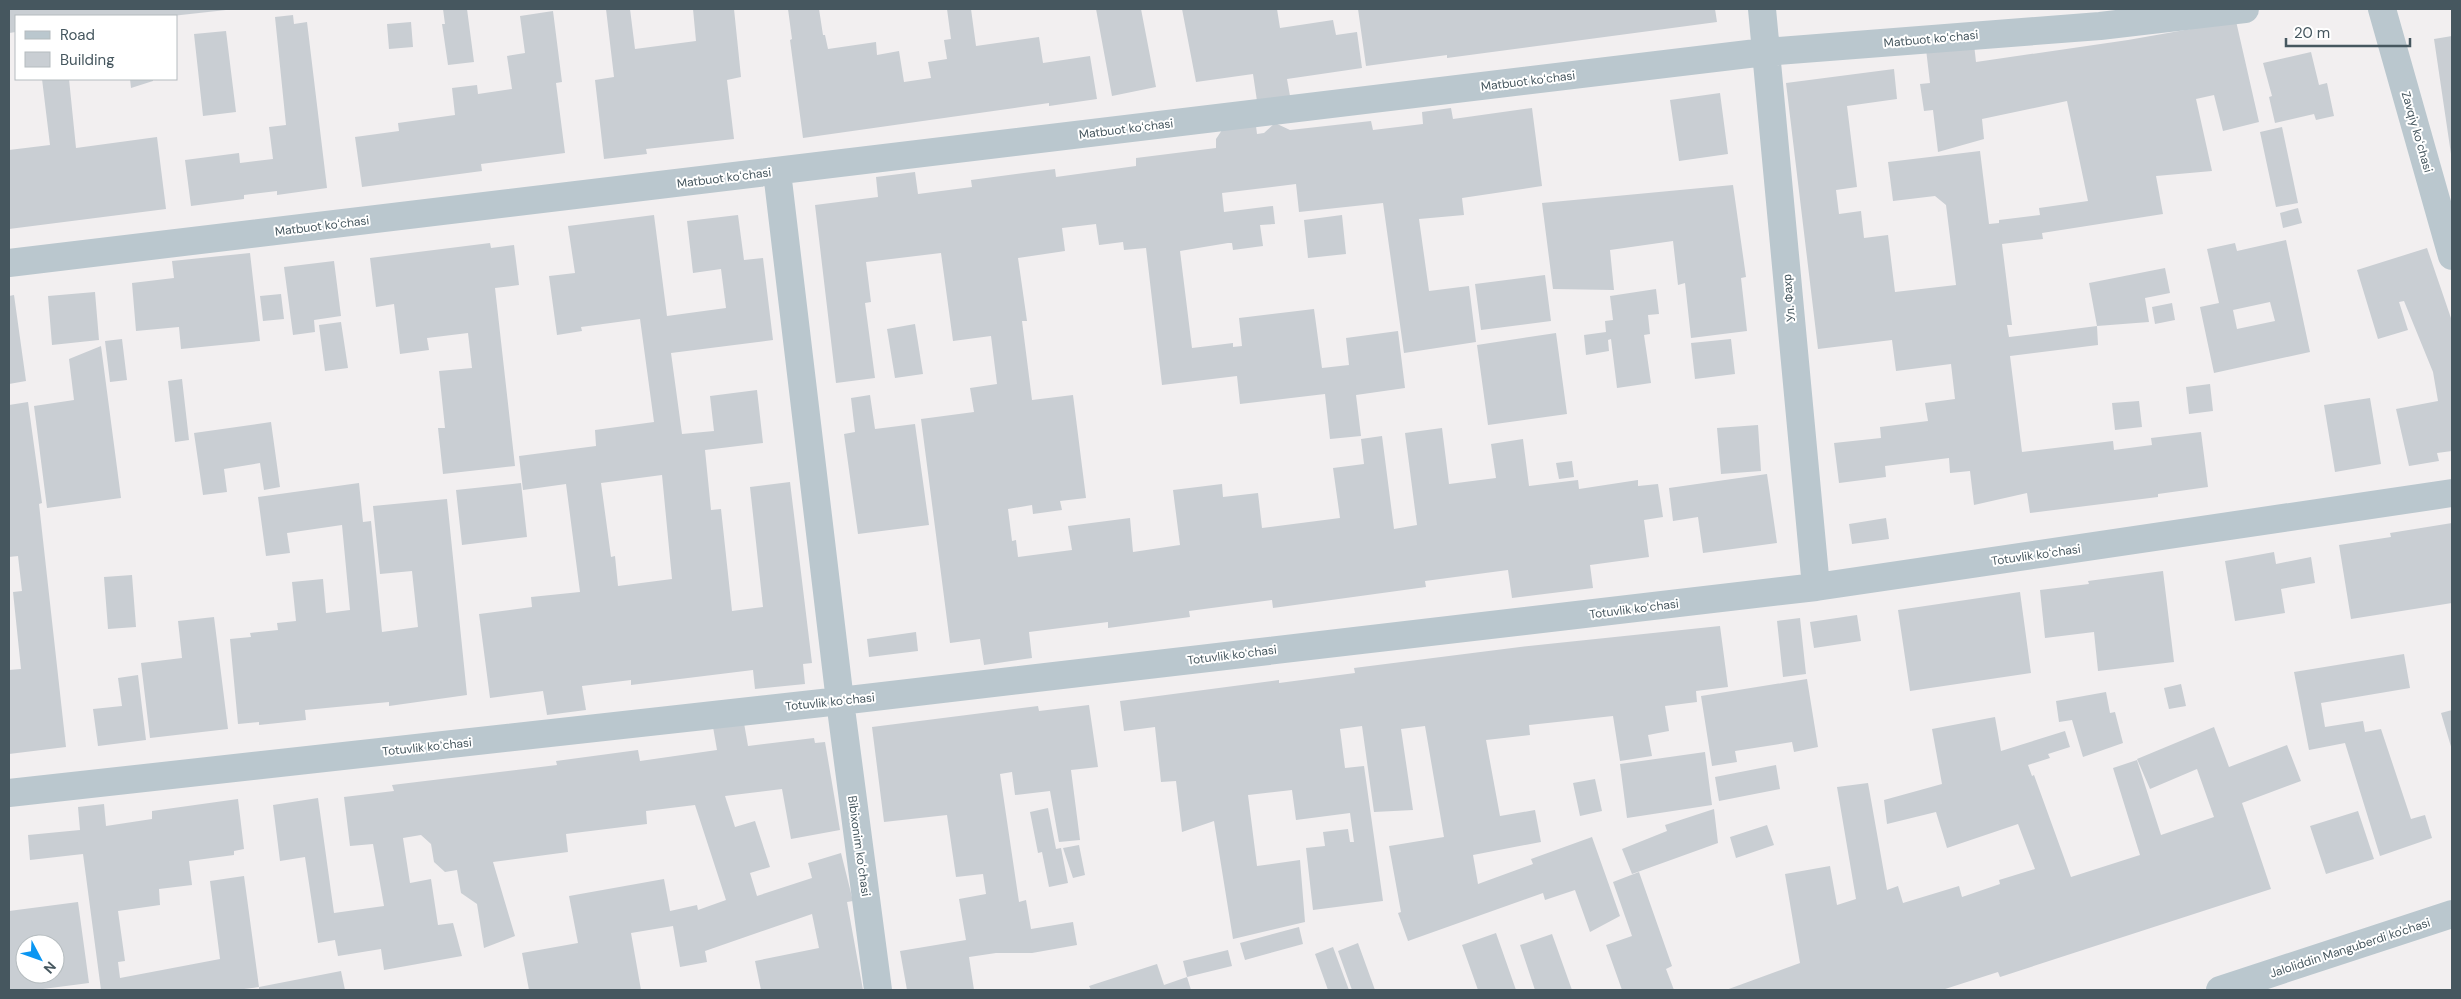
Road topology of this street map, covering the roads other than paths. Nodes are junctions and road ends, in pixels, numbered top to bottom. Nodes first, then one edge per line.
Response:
1 (1762, 9) edge
2 (2245, 9) edge
3 (2382, 9) edge
4 (1765, 52) junction
5 (776, 172) junction
6 (2452, 256) edge
7 (9, 263) edge
8 (2452, 492) edge
9 (1816, 587) junction
10 (840, 701) junction
11 (9, 793) edge
12 (2452, 914) edge
13 (878, 990) edge
14 (2220, 990) edge

1 - 4 street, Ул. Фахр
2 - 4 street, Matbuot koʻchasi
3 - 6 street, Zavqiy koʻchasi
4 - 5 street, Matbuot koʻchasi
4 - 9 street, Ул. Фахр
5 - 7 street, Matbuot koʻchasi
5 - 10 street, Bibixonim koʻchasi
8 - 9 street, Totuvlik koʻchasi
9 - 10 street, Totuvlik koʻchasi
10 - 11 street, Totuvlik koʻchasi
10 - 13 street, Bibixonim koʻchasi
12 - 14 street, Jaloliddin Manguberdi ko'chasi

